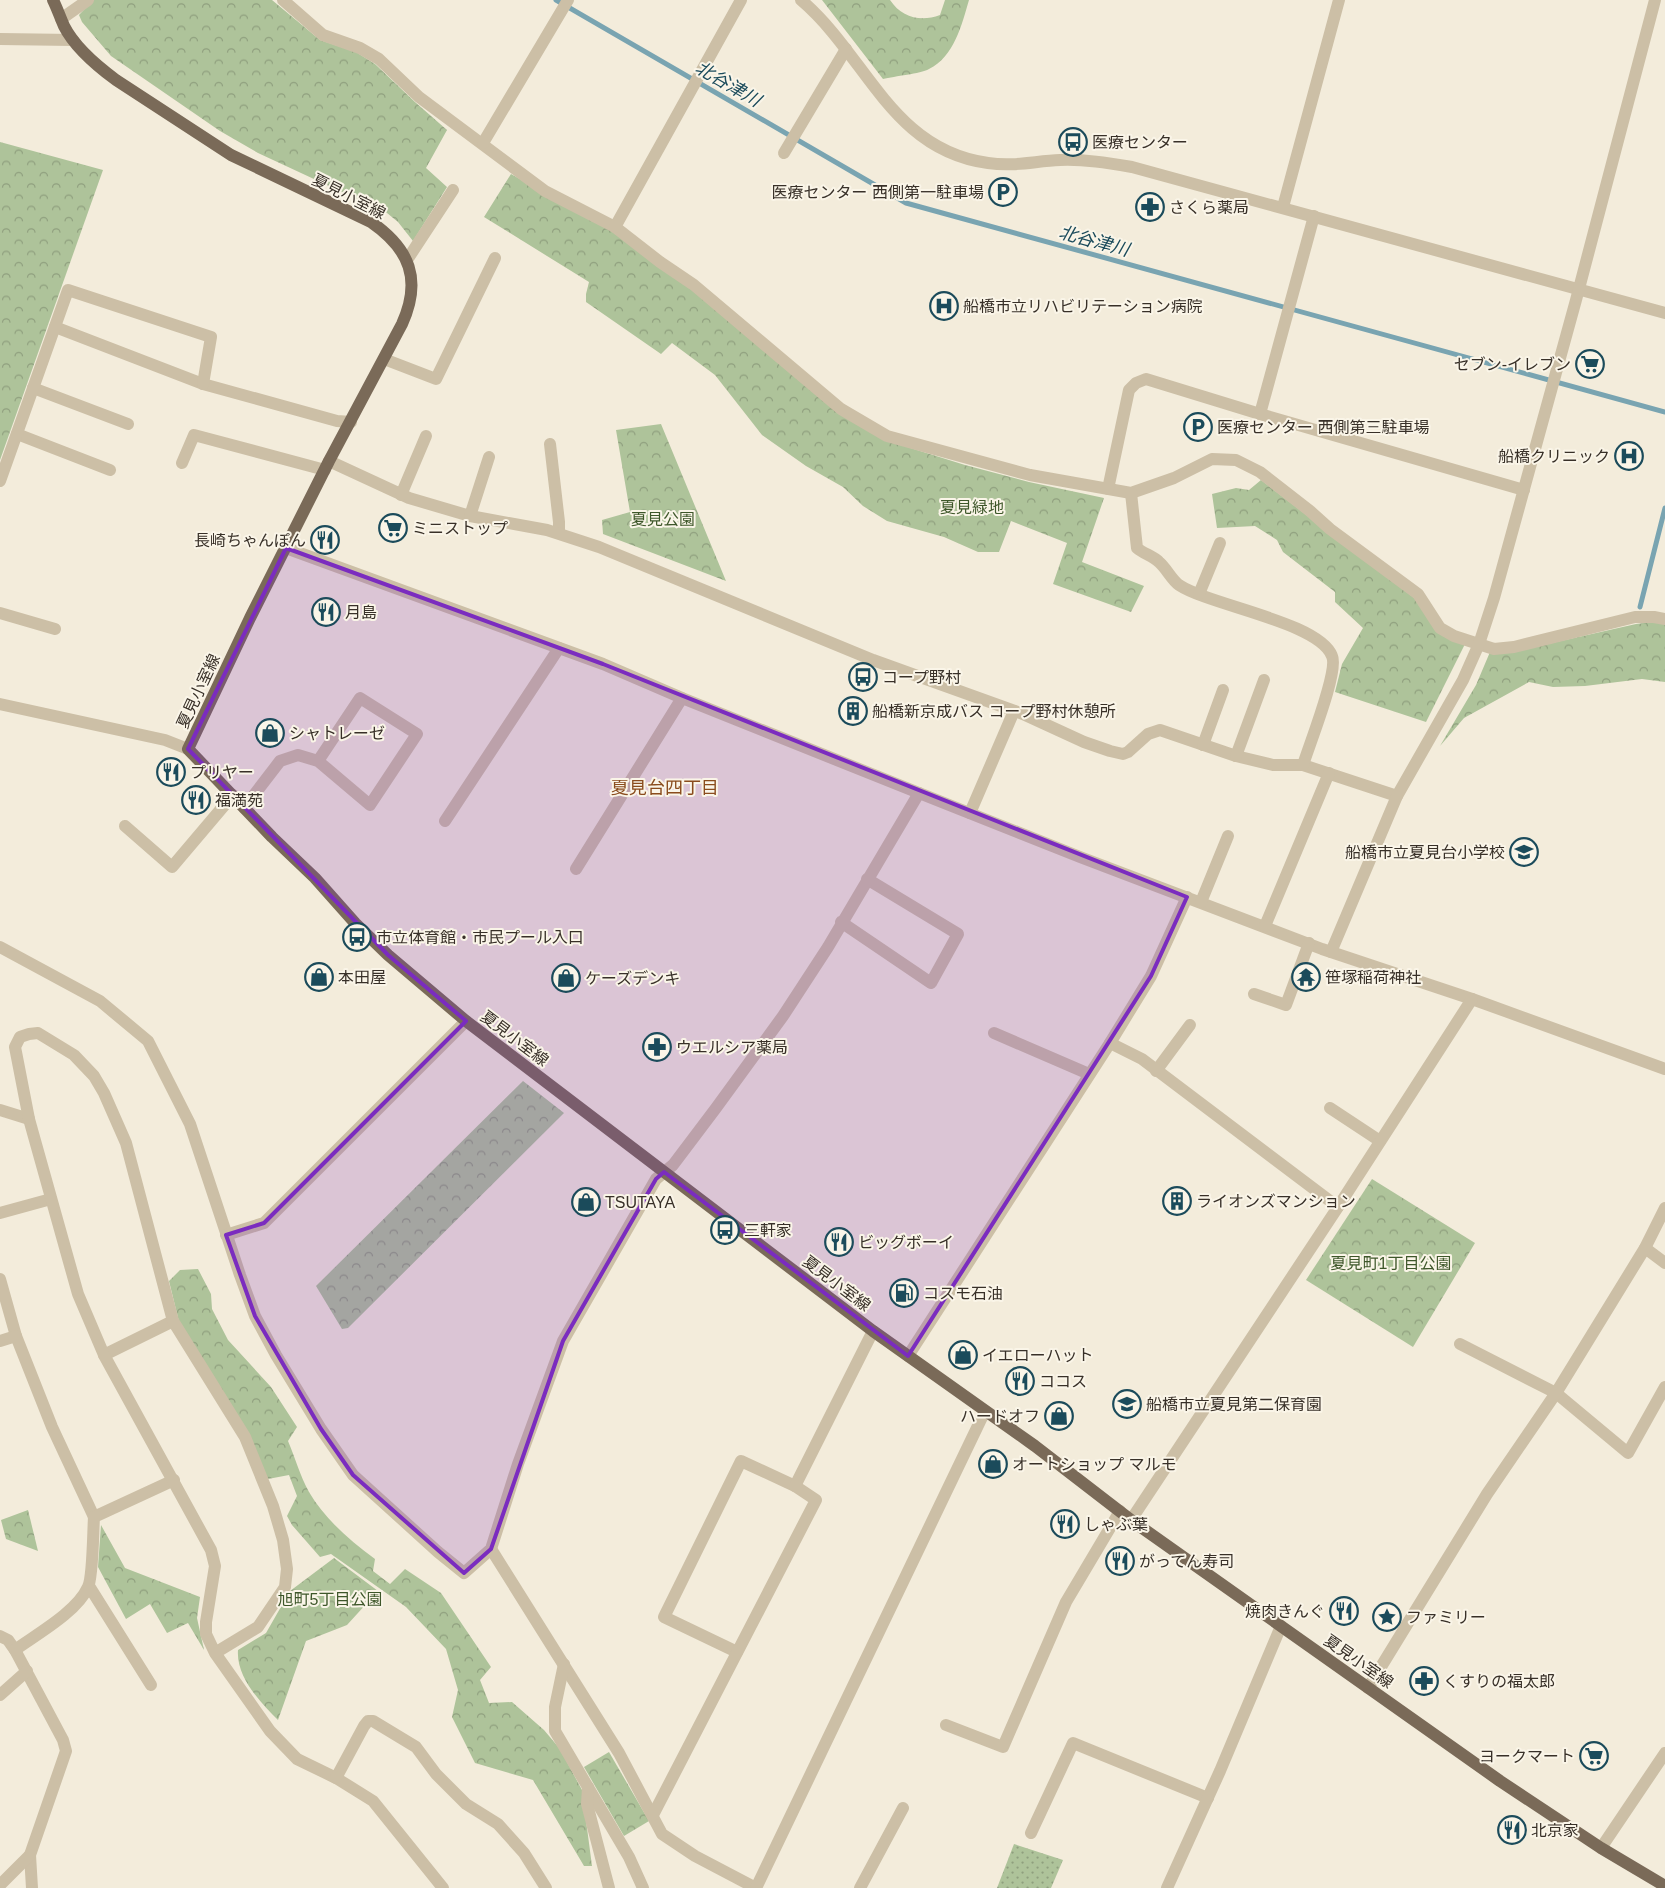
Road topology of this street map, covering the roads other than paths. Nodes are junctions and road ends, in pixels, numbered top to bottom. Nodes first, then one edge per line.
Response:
1 (53, 0) edge
2 (88, 0) edge
3 (283, 0) edge
4 (741, 0) edge
5 (801, 0) edge
6 (1339, 0) edge
7 (1655, 0) edge
8 (566, 3) edge
9 (61, 19) junction
10 (0, 39) edge
11 (73, 40) junction
12 (846, 49) junction
13 (483, 144) junction
14 (787, 148) dead end
15 (453, 190) dead end
16 (1283, 207) junction
17 (1314, 216) junction
18 (614, 227) junction
19 (495, 258) dead end
20 (407, 260) junction
21 (1579, 289) junction
22 (1665, 313) edge
23 (55, 327) junction
24 (384, 359) junction
25 (203, 384) junction
26 (33, 388) junction
27 (1260, 414) junction
28 (351, 422) junction
29 (128, 424) dead end
30 (17, 434) junction
31 (426, 436) dead end
32 (550, 444) dead end
33 (489, 457) dead end
34 (182, 462) dead end
35 (327, 466) junction
36 (110, 470) dead end
37 (0, 481) edge
38 (1108, 490) junction
39 (1524, 490) junction
40 (1131, 493) junction
41 (401, 495) junction
42 (470, 516) junction
43 (559, 533) junction
44 (1220, 543) dead end
45 (286, 548) junction
46 (1199, 594) junction
47 (0, 613) edge
48 (1665, 619) edge
49 (56, 629) dead end
50 (1479, 644) junction
51 (558, 648) junction
52 (1264, 680) dead end
53 (1223, 690) dead end
54 (682, 698) junction
55 (0, 704) edge
56 (1014, 711) junction
57 (1203, 745) junction
58 (188, 749) junction
59 (1236, 756) junction
60 (318, 761) junction
61 (1303, 765) junction
62 (1329, 773) junction
63 (919, 793) junction
64 (232, 795) junction
65 (1397, 796) junction
66 (244, 808) junction
67 (970, 813) junction
68 (445, 821) dead end
69 (125, 826) dead end
70 (1228, 836) dead end
71 (576, 870) dead end
72 (867, 879) junction
73 (1187, 897) junction
74 (1201, 902) junction
75 (841, 922) junction
76 (1265, 926) junction
77 (1309, 943) junction
78 (0, 947) edge
79 (1331, 952) junction
80 (1254, 994) dead end
81 (1472, 999) junction
82 (466, 1021) junction
83 (1190, 1025) dead end
84 (994, 1033) dead end
85 (1110, 1043) junction
86 (1665, 1069) edge
87 (1156, 1071) junction
88 (1089, 1074) junction
89 (1330, 1108) dead end
90 (0, 1110) edge
91 (29, 1118) junction
92 (1380, 1141) junction
93 (664, 1172) junction
94 (51, 1199) junction
95 (1338, 1207) junction
96 (1665, 1208) edge
97 (0, 1213) edge
98 (226, 1235) junction
99 (1645, 1248) junction
100 (1665, 1263) edge
101 (0, 1280) edge
102 (173, 1321) junction
103 (873, 1331) junction
104 (16, 1336) junction
105 (0, 1341) edge
106 (1460, 1344) dead end
107 (104, 1355) junction
108 (908, 1356) junction
109 (1665, 1387) edge
110 (1556, 1393) junction
111 (985, 1411) junction
112 (174, 1480) junction
113 (795, 1486) junction
114 (1120, 1511) junction
115 (94, 1517) junction
116 (1131, 1520) junction
117 (491, 1549) junction
118 (89, 1586) junction
119 (1281, 1626) junction
120 (0, 1636) edge
121 (15, 1650) junction
122 (737, 1652) junction
123 (215, 1653) junction
124 (564, 1664) junction
125 (27, 1671) junction
126 (151, 1685) dead end
127 (1368, 1688) junction
128 (0, 1695) edge
129 (946, 1725) dead end
130 (1665, 1752) edge
131 (336, 1778) junction
132 (588, 1787) junction
133 (1208, 1798) junction
134 (903, 1808) dead end
135 (653, 1815) junction
136 (1031, 1833) dead end
137 (1601, 1848) junction
138 (30, 1855) junction
139 (0, 1885) edge
140 (1665, 1886) edge
141 (32, 1888) edge
142 (443, 1888) edge
143 (546, 1888) edge
144 (609, 1888) edge
145 (644, 1888) edge
146 (756, 1888) edge
147 (860, 1888) edge
148 (1167, 1888) edge

1 - 9 main road, 夏見小室線
2 - 9 street
3 - 13 street
4 - 18 street
5 - 12 street
6 - 16 street
7 - 21 street
8 - 13 street
9 - 11 main road, 夏見小室線
10 - 11 street
11 - 20 main road, 夏見小室線
12 - 14 street
12 - 16 street
13 - 18 street
15 - 20 street
16 - 17 street
17 - 21 street
17 - 27 street
18 - 38 street
19 - 24 street
20 - 24 main road, 夏見小室線
21 - 22 street
21 - 39 street
23 - 25 street
23 - 25 street
23 - 26 street
24 - 28 main road, 夏見小室線
25 - 28 street
26 - 29 street
26 - 30 street
27 - 38 street
27 - 39 street
28 - 35 main road, 夏見小室線
30 - 36 street
30 - 37 street
31 - 41 street
32 - 43 street
33 - 42 street
34 - 35 street
35 - 41 street
35 - 45 main road, 夏見小室線
38 - 40 street
39 - 50 street
40 - 46 street
40 - 50 street
41 - 42 street
42 - 43 street
43 - 56 street
44 - 46 street
45 - 51 street
45 - 58 main road, 夏見小室線
46 - 61 street
47 - 49 street
48 - 50 street
50 - 65 street
51 - 54 street
51 - 68 street
52 - 59 street
53 - 57 street
54 - 63 street
54 - 71 street
55 - 58 street
56 - 57 street
56 - 67 street
57 - 59 street
58 - 64 main road, 夏見小室線
59 - 61 street
60 - 60 street
60 - 66 street
61 - 62 street
62 - 65 street
62 - 76 street
63 - 67 street
63 - 72 street
64 - 66 main road, 夏見小室線
64 - 69 street
65 - 79 street
66 - 82 main road, 夏見小室線
67 - 73 street
70 - 74 street
72 - 75 street
72 - 75 street
73 - 74 street
73 - 85 street
74 - 76 street
75 - 93 street
76 - 77 street
77 - 79 street
77 - 80 street
78 - 98 street
79 - 81 street
81 - 86 street
81 - 92 street
82 - 93 main road, 夏見小室線
82 - 98 street
83 - 87 street
84 - 88 street
85 - 87 street
85 - 88 street
87 - 95 street
88 - 108 street
89 - 92 street
90 - 91 street
91 - 94 street
91 - 102 street
92 - 95 street
93 - 103 main road, 夏見小室線
93 - 117 street
94 - 97 street
94 - 107 street
95 - 116 street
96 - 99 street
98 - 117 street
99 - 100 street
99 - 110 street
101 - 104 street
102 - 107 street
102 - 123 street
103 - 108 main road, 夏見小室線
103 - 113 street
104 - 105 street
104 - 115 street
106 - 110 street
107 - 112 street
108 - 111 main road, 夏見小室線
109 - 110 street
110 - 127 street
111 - 114 main road, 夏見小室線
111 - 146 street
112 - 115 street
112 - 123 street
113 - 122 street
113 - 122 street
114 - 116 main road, 夏見小室線
114 - 129 street
115 - 118 street
116 - 119 main road, 夏見小室線
117 - 124 street
118 - 121 street
118 - 126 street
119 - 127 main road, 夏見小室線
119 - 133 street
120 - 121 street
121 - 125 street
122 - 135 street
123 - 131 street
124 - 132 street
124 - 135 street
125 - 128 street
125 - 138 street
127 - 137 main road, 夏見小室線
130 - 137 street
131 - 142 street
131 - 143 street
132 - 144 street
132 - 145 street
133 - 136 street
133 - 148 street
134 - 147 street
135 - 146 street
137 - 140 main road, 夏見小室線
138 - 139 street
138 - 141 street

